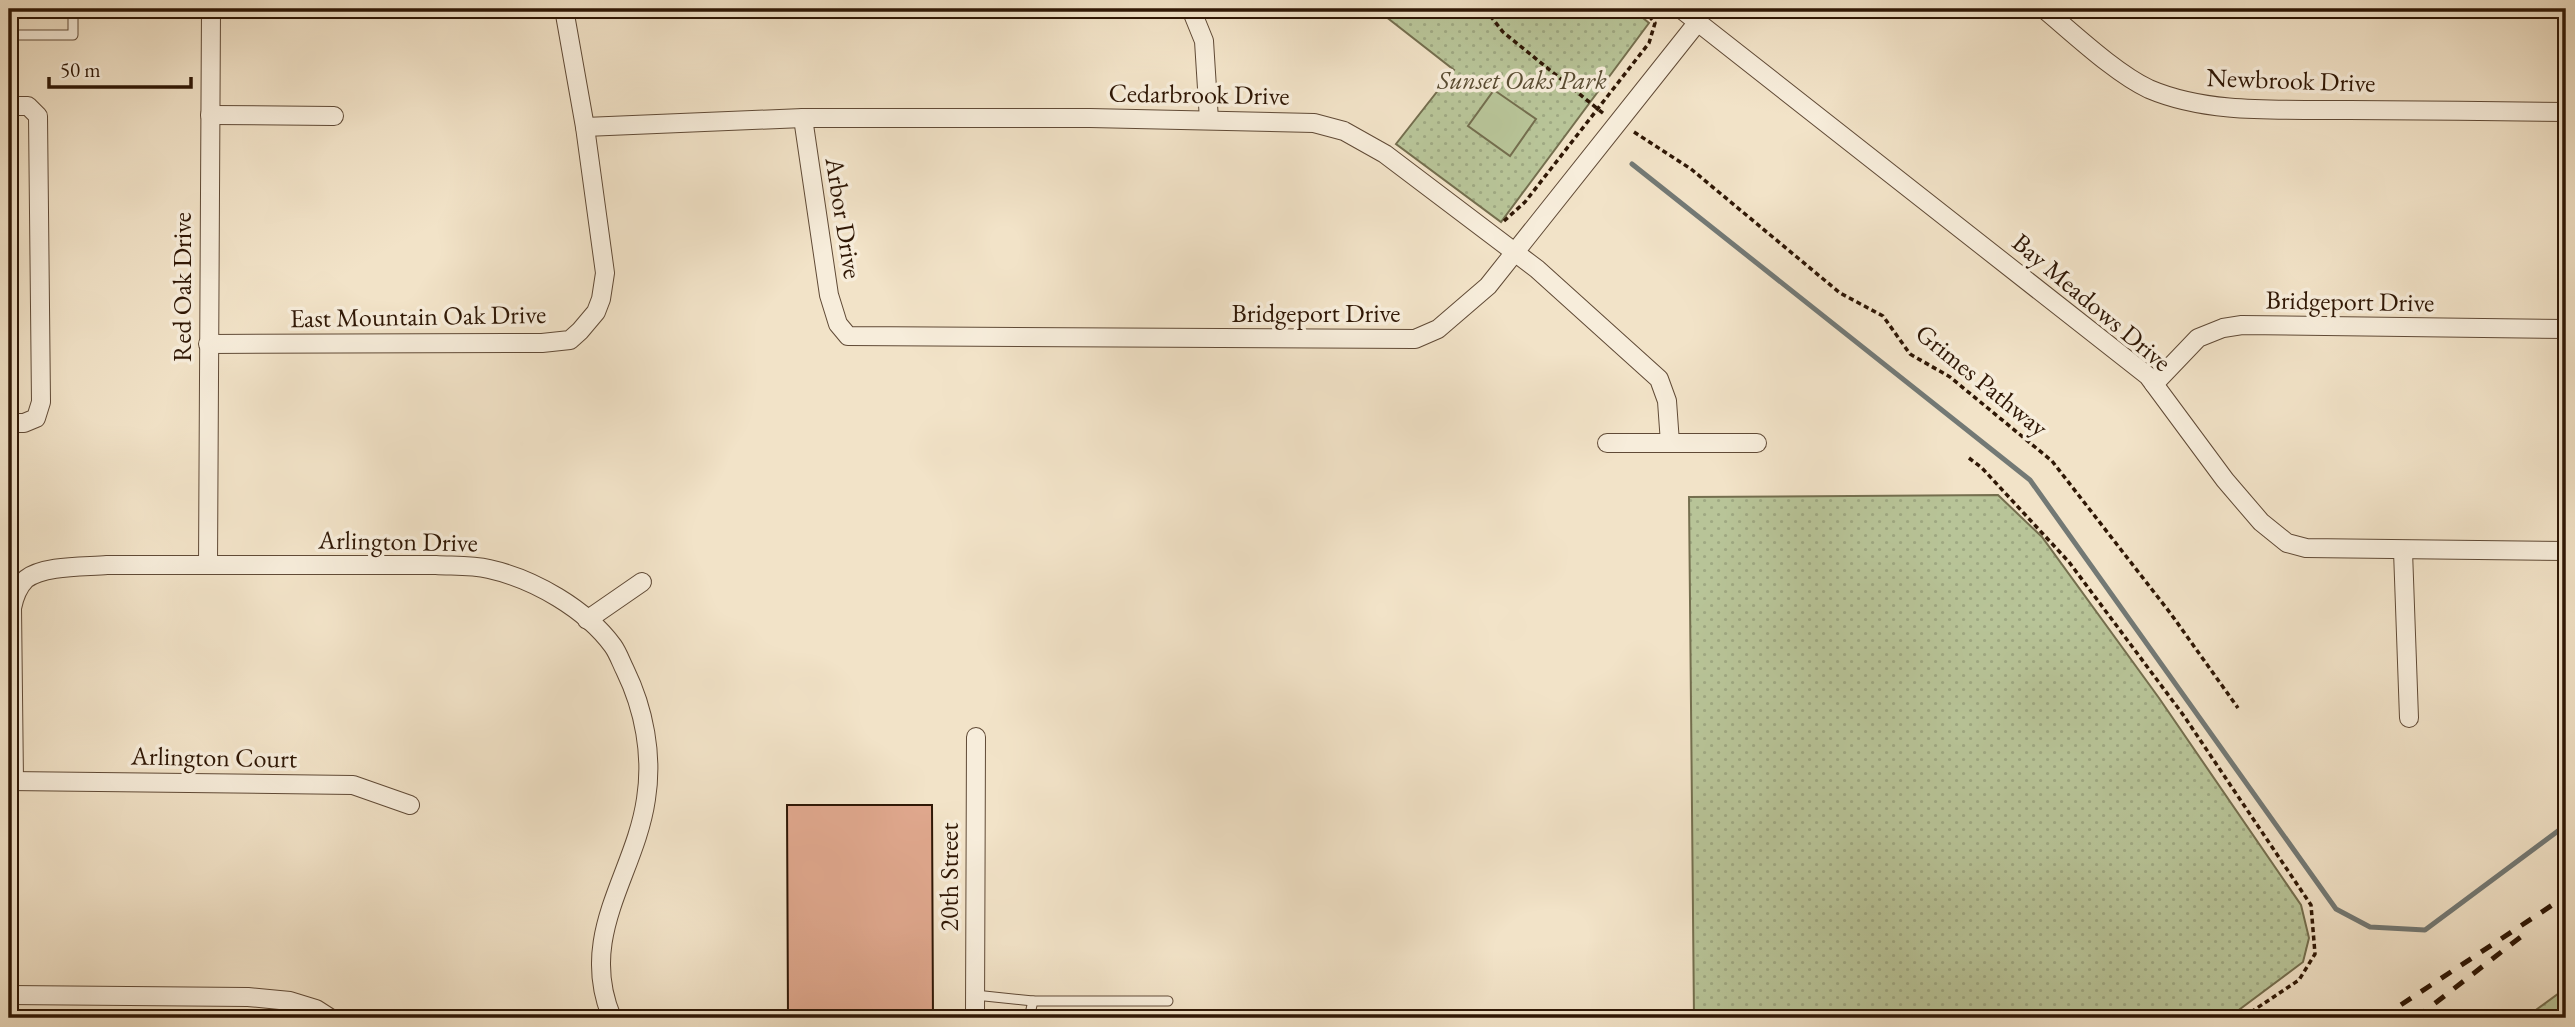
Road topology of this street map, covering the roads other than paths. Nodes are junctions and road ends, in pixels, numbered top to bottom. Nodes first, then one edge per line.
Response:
1 (73, 9) edge
2 (211, 9) edge
3 (564, 9) edge
4 (1191, 9) edge
5 (1681, 9) edge
6 (2044, 9) edge
7 (1697, 23) junction
8 (9, 35) edge
9 (9, 106) edge
10 (2566, 112) edge
11 (210, 115) junction
12 (334, 116) dead end
13 (803, 118) junction
14 (1209, 120) junction
15 (585, 127) junction
16 (1516, 253) junction
17 (838, 324) joint
18 (2566, 329) edge
19 (208, 344) junction
20 (2154, 384) junction
21 (9, 423) edge
22 (1607, 443) dead end
23 (1670, 443) junction
24 (1757, 443) dead end
25 (2403, 551) junction
26 (2566, 551) edge
27 (208, 565) junction
28 (642, 582) dead end
29 (587, 620) junction
30 (2409, 718) dead end
31 (976, 737) dead end
32 (11, 781) edge
33 (410, 805) dead end
34 (9, 995) edge
35 (975, 995) junction
36 (1033, 1001) junction
37 (1168, 1001) dead end
38 (330, 1018) edge
39 (612, 1018) edge
40 (975, 1018) edge
41 (1029, 1018) edge

1 - 8 lane
2 - 11 street, Red Oak Drive
3 - 15 street, East Mountain Oak Drive
4 - 14 street
5 - 7 street, Bay Meadows Drive
6 - 10 street, Newbrook Drive
7 - 16 street, Bridgeport Drive
7 - 20 street, Bay Meadows Drive
9 - 21 street
11 - 12 street
11 - 19 street, Red Oak Drive
13 - 14 street, Cedarbrook Drive
13 - 15 street, Cedarbrook Drive
13 - 17 street, Arbor Drive
14 - 16 street, Cedarbrook Drive
15 - 19 street, East Mountain Oak Drive
16 - 17 street, Bridgeport Drive
16 - 23 street, Cedarbrook Drive
18 - 20 street, Bridgeport Drive
19 - 27 street, Red Oak Drive
20 - 25 street, Bay Meadows Drive
22 - 23 street
23 - 24 street
25 - 26 street, Bay Meadows Drive
25 - 30 street
27 - 29 street, Arlington Drive
27 - 32 street, Arlington Drive
28 - 29 street
29 - 39 street, Arlington Drive
31 - 35 street, 20th Street
32 - 33 street, Arlington Court
34 - 38 street
35 - 36 lane
35 - 40 street, 20th Street
36 - 37 lane
36 - 41 lane

